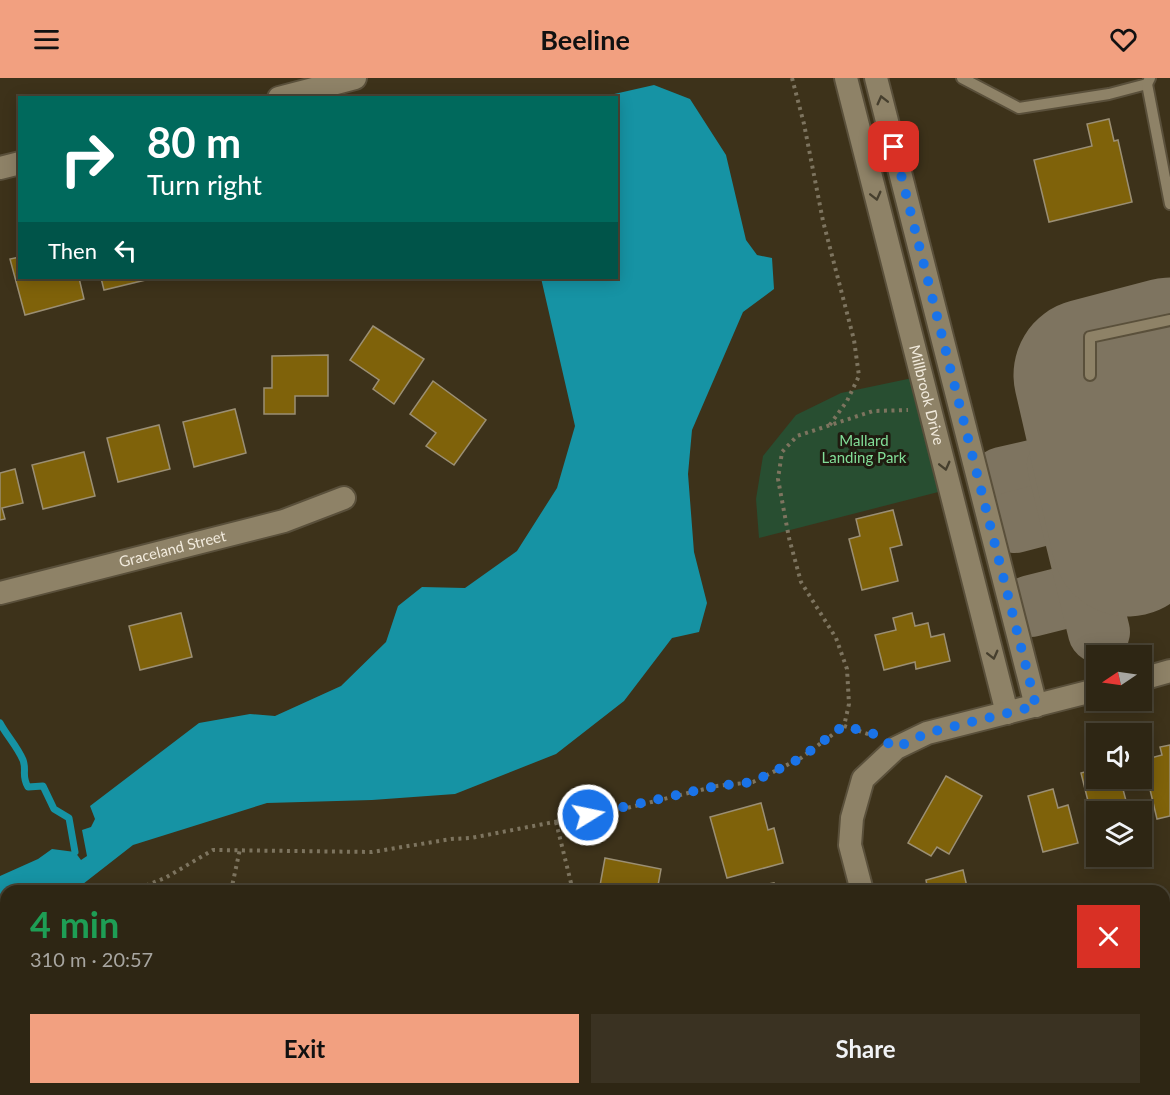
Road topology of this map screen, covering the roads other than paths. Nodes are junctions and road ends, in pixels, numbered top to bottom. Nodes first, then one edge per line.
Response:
1 (353, 78) edge
2 (846, 78) edge
3 (876, 78) edge
4 (962, 78) edge
5 (1148, 81) edge
6 (286, 96) edge
7 (18, 164) edge
8 (0, 168) edge
9 (1170, 204) edge
10 (1170, 320) edge
11 (1089, 375) dead end
12 (344, 498) dead end
13 (0, 593) edge
14 (1170, 671) edge
15 (1152, 676) edge
16 (1086, 693) edge
17 (1036, 706) junction
18 (1007, 713) junction
19 (860, 885) edge

1 - 6 street
2 -> 18 street, Millbrook Drive
17 -> 3 street, Millbrook Drive
4 - 5 lane
5 - 9 lane
7 - 8 street
10 - 11 lane
12 - 13 street, Graceland Street
14 - 15 street
16 - 17 street
17 - 18 street
18 - 19 street

